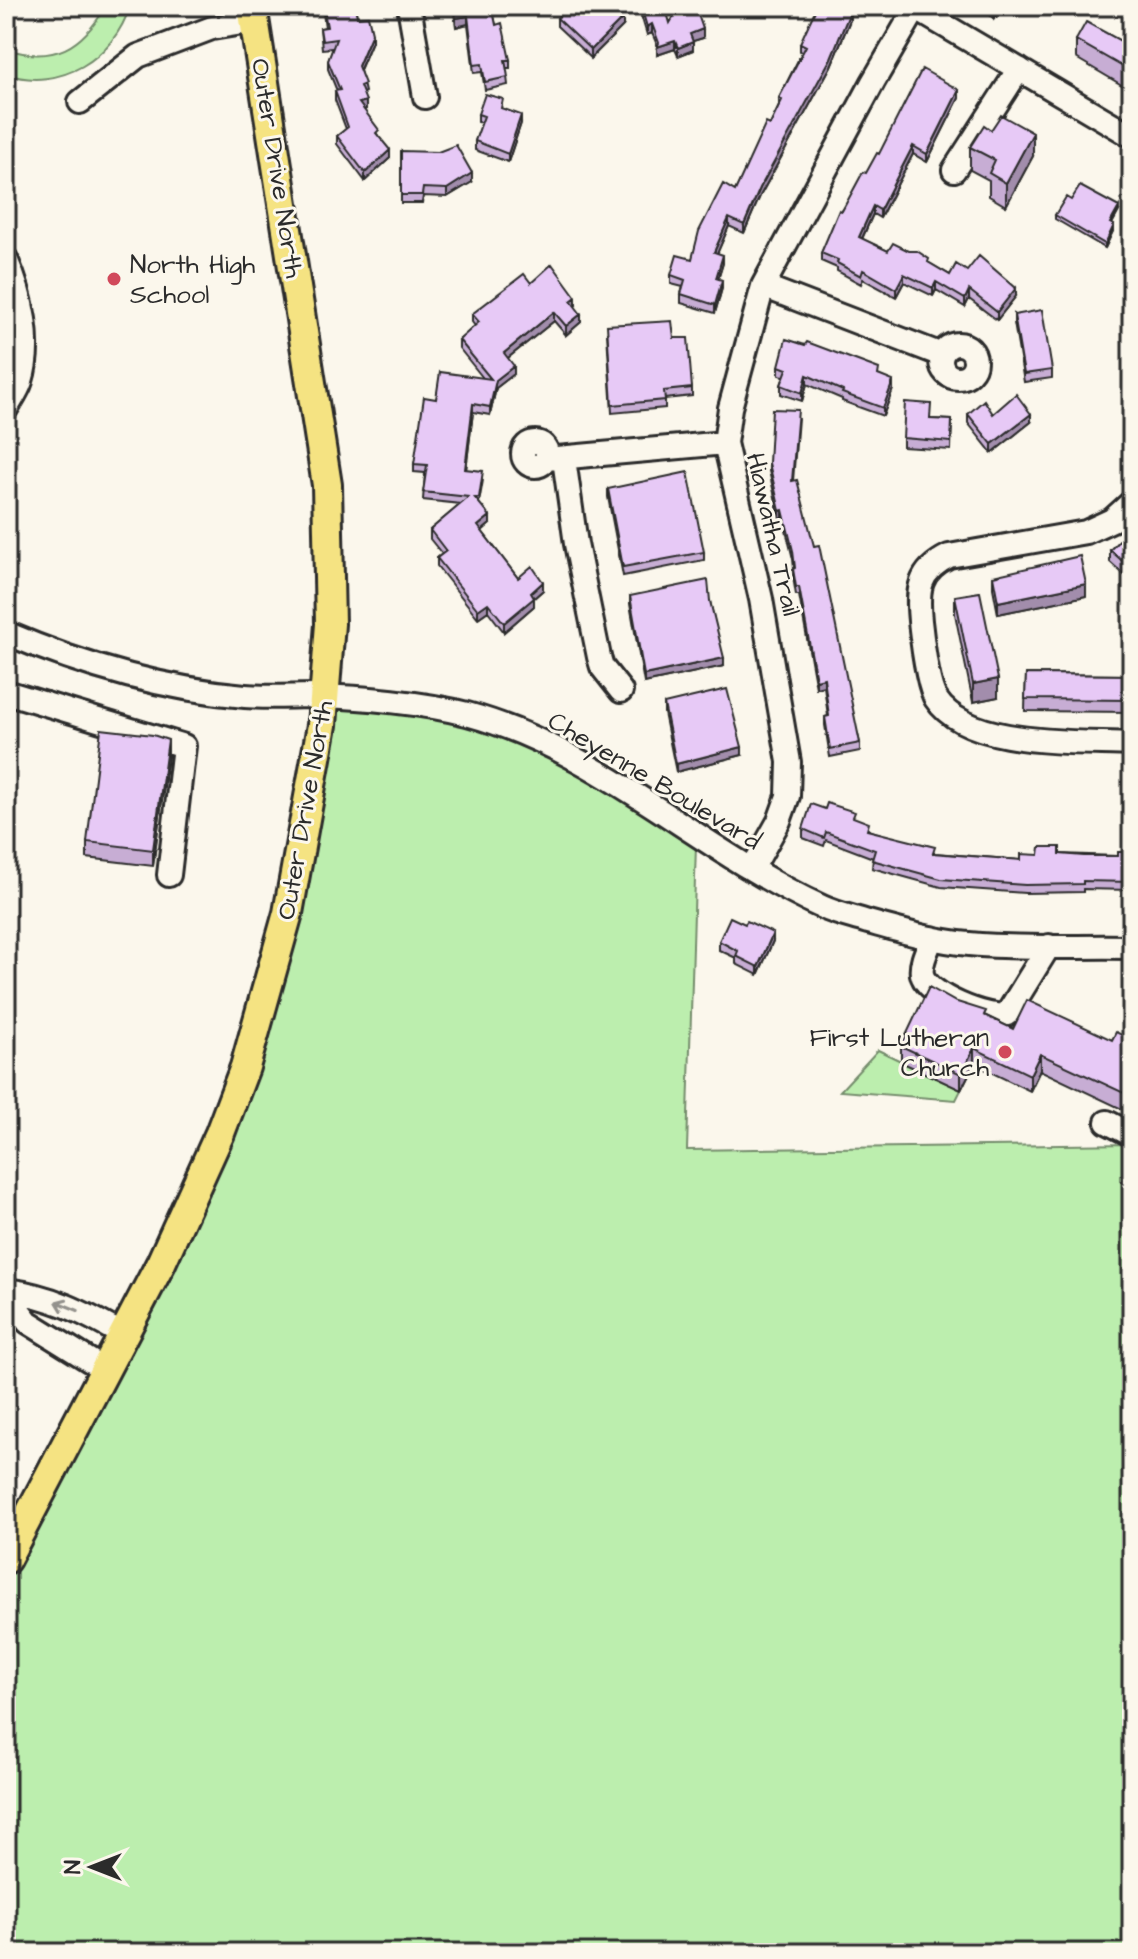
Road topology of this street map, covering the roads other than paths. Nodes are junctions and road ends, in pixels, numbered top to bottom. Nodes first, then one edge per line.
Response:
1 (409, 6) edge
2 (916, 7) edge
3 (254, 14) edge
4 (1019, 69) junction
5 (425, 97) dead end
6 (80, 102) dead end
7 (1132, 136) edge
8 (954, 170) dead end
9 (6, 259) edge
10 (763, 286) junction
11 (942, 355) dead end
12 (6, 409) edge
13 (725, 443) junction
14 (1132, 502) edge
15 (6, 633) edge
16 (621, 691) dead end
17 (6, 692) edge
18 (323, 696) junction
19 (1132, 744) edge
20 (752, 869) junction
21 (169, 875) dead end
22 (932, 938) junction
23 (1049, 946) junction
24 (1132, 947) edge
25 (1107, 1122) dead end
26 (1132, 1135) edge
27 (6, 1292) edge
28 (123, 1335) junction
29 (105, 1370) junction
30 (6, 1559) edge

1 - 5 street
2 - 4 street
2 - 10 street, Hiawatha Trail
3 - 6 street
3 - 18 main road, Outer Drive North
4 - 7 street
4 - 8 street
9 - 12 street
10 - 11 street
10 - 13 street, Hiawatha Trail
13 - 16 street
13 - 20 street, Hiawatha Trail
14 - 19 street
15 - 18 street, Cheyenne Boulevard
17 - 21 street
18 - 20 street, Cheyenne Boulevard
18 - 28 main road, Outer Drive North
20 - 22 street, Cheyenne Boulevard
22 - 23 street, Cheyenne Boulevard
22 - 23 street
23 - 24 street, Cheyenne Boulevard
25 - 26 street
28 -> 27 street
27 - 29 street
28 - 29 main road, Outer Drive North
29 - 30 main road, Outer Drive North

